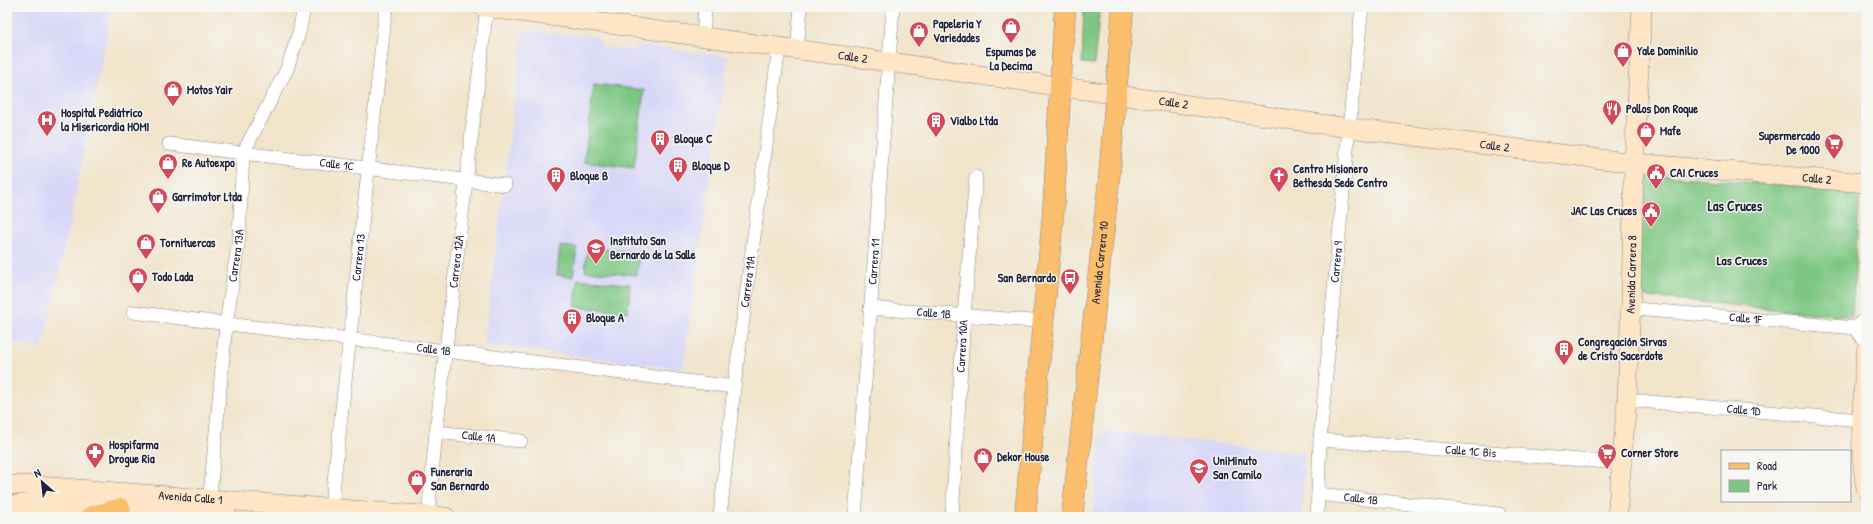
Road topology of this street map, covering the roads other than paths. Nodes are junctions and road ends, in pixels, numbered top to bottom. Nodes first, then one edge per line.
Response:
1 (304, 7) edge
2 (386, 7) edge
3 (483, 7) edge
4 (487, 7) edge
5 (705, 7) edge
6 (801, 7) edge
7 (894, 7) edge
8 (1065, 7) edge
9 (1123, 7) edge
10 (1362, 7) edge
11 (1642, 7) edge
12 (590, 14) edge
13 (703, 37) junction
14 (779, 47) junction
15 (798, 50) junction
16 (889, 62) junction
17 (1061, 87) junction
18 (1116, 94) junction
19 (1349, 128) junction
20 (169, 144) dead end
21 (243, 153) junction
22 (1634, 163) junction
23 (368, 168) junction
24 (976, 177) dead end
25 (466, 180) junction
26 (1866, 183) edge
27 (505, 185) dead end
28 (870, 308) junction
29 (1632, 309) junction
30 (133, 312) dead end
31 (964, 315) junction
32 (1866, 320) edge
33 (1044, 322) junction
34 (226, 325) junction
35 (1855, 328) junction
36 (350, 339) junction
37 (1866, 342) edge
38 (446, 351) junction
39 (1866, 351) edge
40 (734, 387) junction
41 (1627, 400) junction
42 (1861, 420) junction
43 (436, 432) junction
44 (1320, 440) junction
45 (520, 441) dead end
46 (1863, 444) edge
47 (1622, 464) junction
48 (7, 485) edge
49 (1866, 489) edge
50 (1318, 494) junction
51 (7, 506) edge
52 (209, 508) junction
53 (120, 509) junction
54 (330, 513) edge
55 (1499, 515) edge
56 (437, 516) edge
57 (91, 517) edge
58 (228, 517) edge
59 (720, 517) edge
60 (855, 517) edge
61 (952, 517) edge
62 (1024, 517) edge
63 (1072, 517) edge
64 (1317, 517) edge
65 (1617, 517) edge

1 - 21 street, Carrera 13A
2 - 23 street, Carrera 13
3 - 4 street, Calle 2
4 - 12 street, Calle 2
4 - 25 street, Carrera 12A
5 - 13 street
6 - 15 street
7 - 16 street, Carrera 11
8 - 17 main road
9 - 18 main road, Avenida Carrera 10
10 - 19 street, Carrera 9
11 - 22 street, Avenida Carrera 8
12 - 13 street, Calle 2
13 - 14 street, Calle 2
14 - 15 street, Calle 2
14 - 40 street, Carrera 11A
15 - 16 street, Calle 2
16 - 17 street, Calle 2
16 - 28 street, Carrera 11
17 - 18 street, Calle 2
17 - 33 main road
18 - 19 street, Calle 2
18 - 63 main road, Avenida Carrera 10
19 - 22 street, Calle 2
19 - 44 street, Carrera 9
20 - 21 street, Calle 1C
21 - 23 street, Calle 1C
21 - 34 street, Carrera 13A
22 - 26 street, Calle 2
22 - 29 street, Avenida Carrera 8
23 - 25 street, Calle 1C
23 - 36 street, Carrera 13
24 - 31 street, Carrera 10A
25 - 27 street, Calle 1C
25 - 38 street, Carrera 12A
28 - 31 street, Calle 1B
28 - 60 street, Carrera 11
29 - 35 street, Calle 1F
29 - 41 street, Avenida Carrera 8
30 - 34 street, Calle 1B
31 - 33 street, Calle 1B
31 - 61 street, Carrera 10A
32 - 35 street
33 - 62 main road
34 - 36 street, Calle 1B
34 - 52 street, Carrera 13A
35 - 37 street
36 - 38 street, Calle 1B
36 - 54 street, Carrera 13
38 - 40 street, Calle 1B
38 - 43 street, Carrera 12A
39 - 42 street
40 - 59 street, Carrera 11A
41 - 42 street, Calle 1D
41 - 47 street, Avenida Carrera 8
42 - 46 street
43 - 45 street, Calle 1A
43 - 56 street, Carrera 12A
44 - 47 street, Calle 1C Bis
44 - 50 street, Carrera 9
46 - 49 street
47 - 65 street, Avenida Carrera 8
48 - 52 street, Avenida Calle 1
50 - 55 street, Calle 1B
50 - 64 street, Carrera 9
51 - 53 street, Avenida Calle 1
52 - 53 street, Avenida Calle 1
52 - 54 street, Avenida Calle 1
52 - 58 street, Avenida Calle 1
53 - 57 main road
54 - 56 street, Avenida Calle 1

